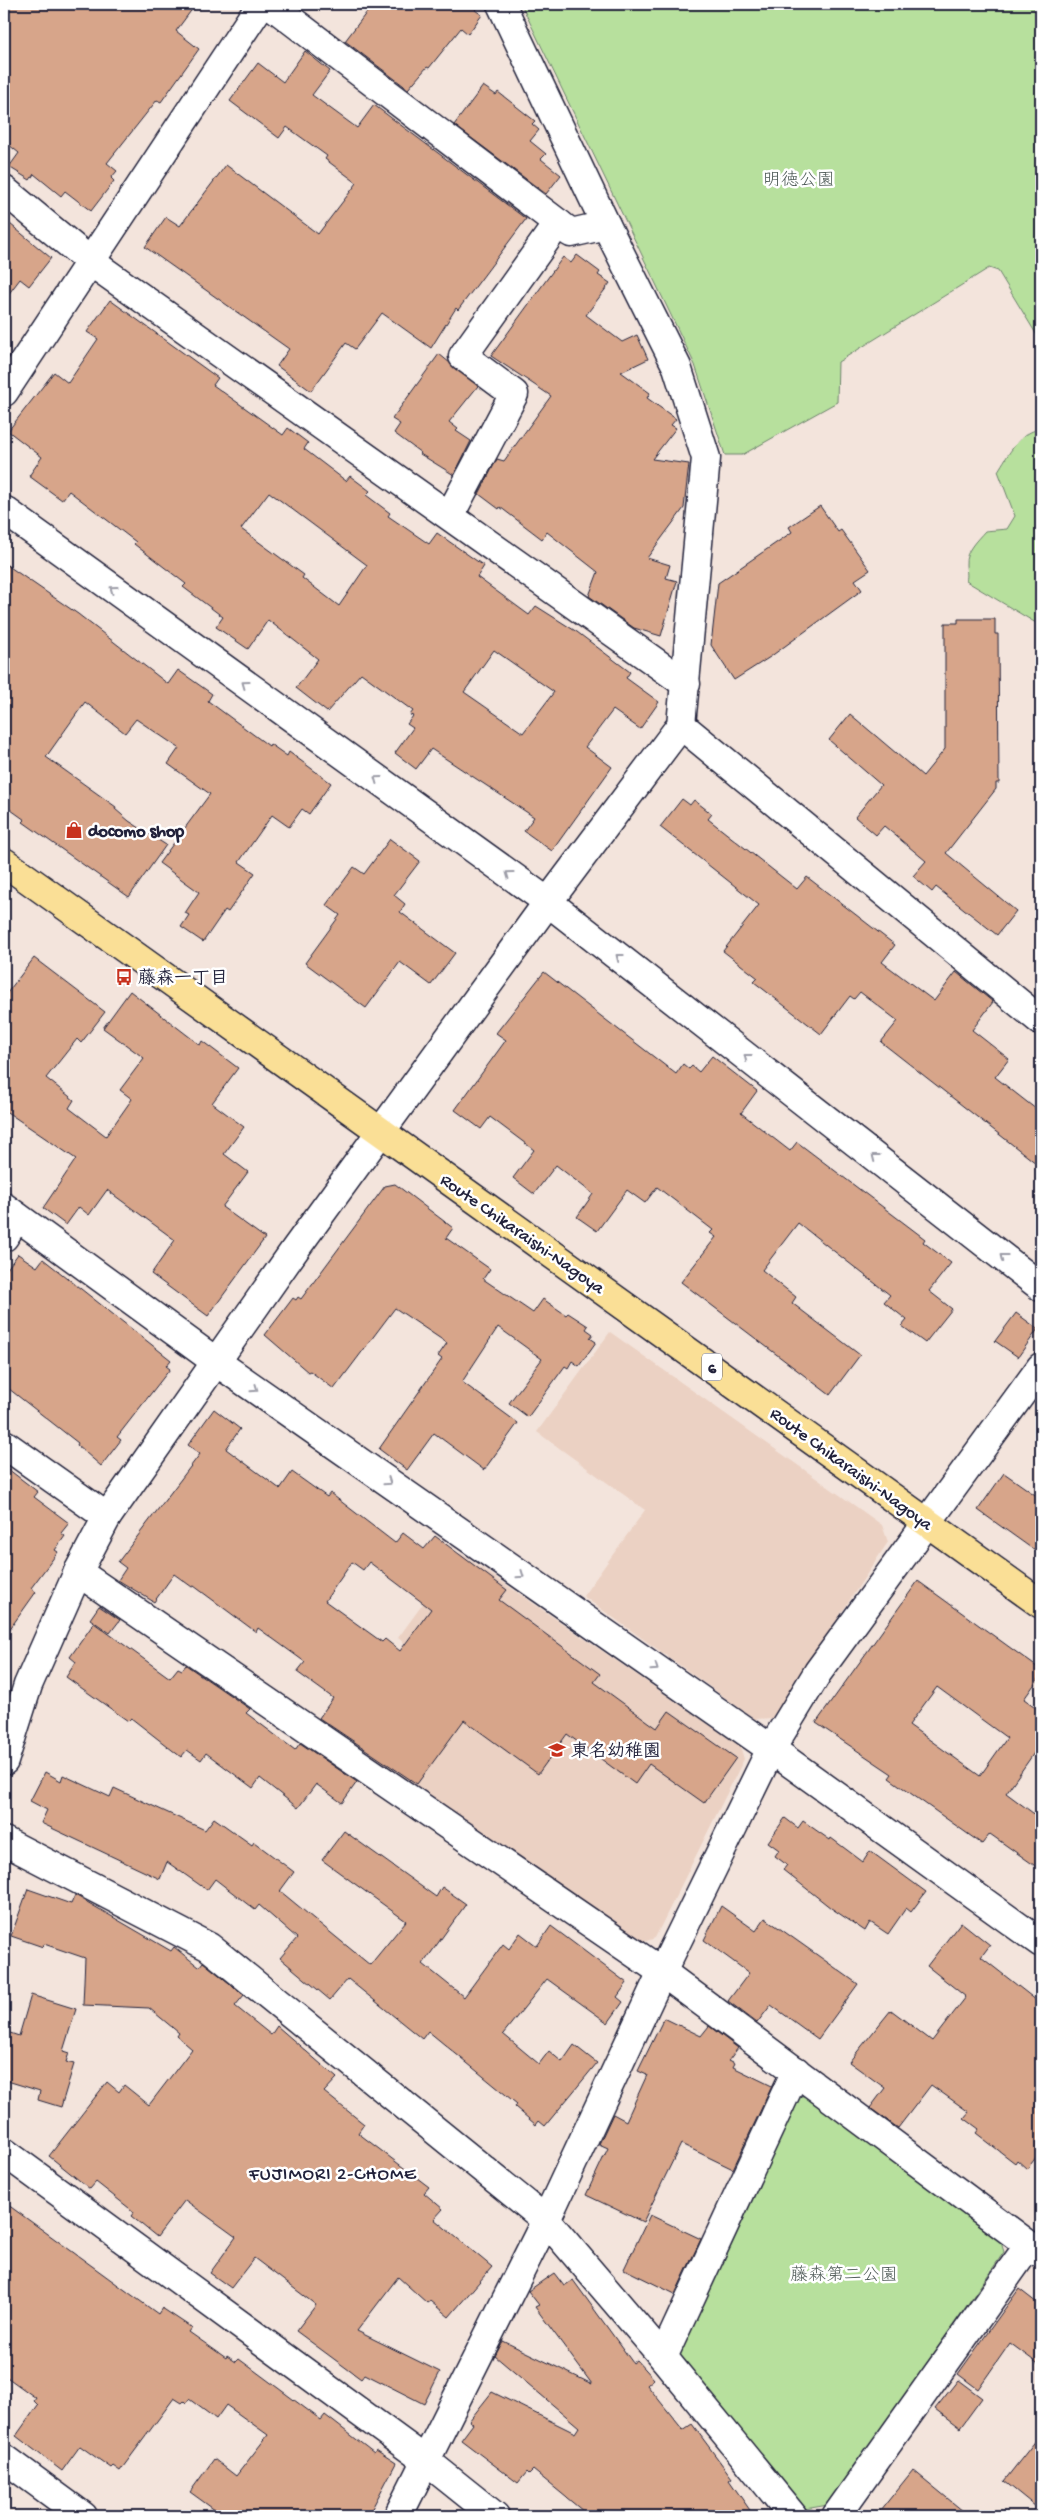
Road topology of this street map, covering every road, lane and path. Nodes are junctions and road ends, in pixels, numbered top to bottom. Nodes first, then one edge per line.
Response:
1 (261, 4) edge
2 (270, 4) edge
3 (501, 4) edge
4 (4, 190) edge
5 (558, 223) junction
6 (606, 225) junction
7 (91, 262) junction
8 (4, 392) edge
9 (4, 510) edge
10 (450, 515) junction
11 (686, 684) junction
12 (681, 725) junction
13 (4, 862) edge
14 (548, 902) junction
15 (1041, 1021) edge
16 (382, 1132) junction
17 (8, 1221) edge
18 (1041, 1287) edge
19 (215, 1361) junction
20 (1041, 1367) edge
21 (4, 1444) edge
22 (107, 1517) junction
23 (927, 1523) junction
24 (78, 1572) junction
25 (1041, 1604) edge
26 (771, 1749) junction
27 (4, 1761) edge
28 (4, 1841) edge
29 (1041, 1943) edge
30 (662, 1972) junction
31 (796, 2071) junction
32 (4, 2152) edge
33 (546, 2220) junction
34 (1035, 2249) edge
35 (663, 2357) junction
36 (4, 2458) edge
37 (425, 2460) junction
38 (83, 2516) edge
39 (398, 2516) edge
40 (495, 2516) edge
41 (793, 2516) edge
42 (836, 2516) edge

1 - 7 street
2 - 5 street
3 - 6 street
4 - 7 street
5 - 6 street
5 - 10 street
6 - 11 street
7 - 8 street
7 - 10 street
14 -> 9 street
10 - 11 street
11 - 12 street
12 - 14 street
12 - 15 street
13 - 16 main road, Route Chikaraishi-Nagoya / 6
14 - 16 street
18 -> 14 street
16 - 19 street
16 - 23 main road, Route Chikaraishi-Nagoya / 6
17 - 19 street
19 - 22 street
19 -> 26 street
20 - 23 street
21 - 22 street
22 - 24 street
23 - 25 main road, Route Chikaraishi-Nagoya / 6
23 - 26 street
24 - 27 street
24 - 30 street
26 - 29 street
26 - 30 street
28 - 33 street
30 - 31 street
30 - 33 street
31 - 34 street
31 - 35 street
32 - 37 street
33 - 35 street
33 - 37 street
34 - 42 street
35 - 41 street
36 - 38 street
37 - 39 street
37 - 40 street

